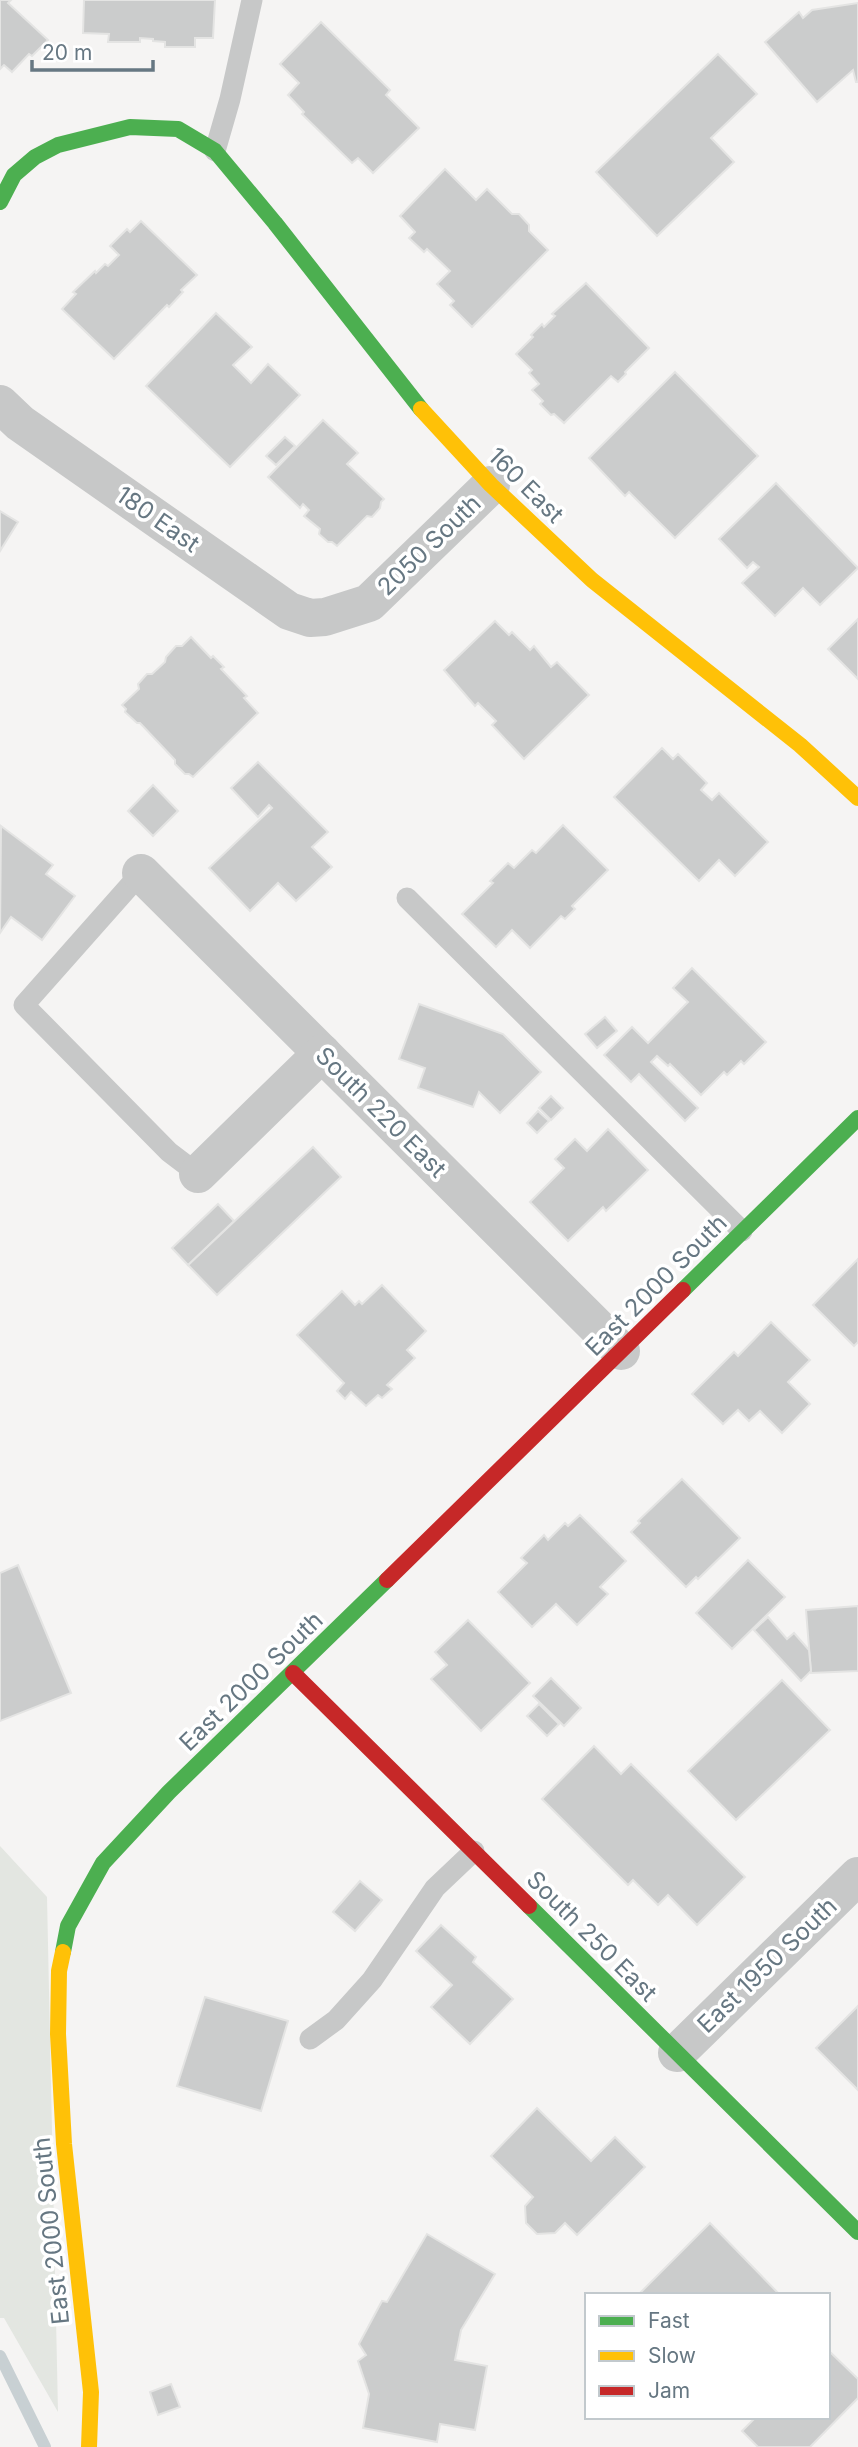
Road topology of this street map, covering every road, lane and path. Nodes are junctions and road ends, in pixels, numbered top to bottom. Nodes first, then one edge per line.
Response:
1 (252, 0) edge
2 (215, 151) junction
3 (0, 202) edge
4 (0, 404) edge
5 (491, 485) junction
6 (325, 617) joint
7 (858, 798) edge
8 (141, 873) joint
9 (407, 898) dead end
10 (322, 1053) junction
11 (858, 1118) edge
12 (198, 1174) joint
13 (743, 1231) junction
14 (621, 1351) junction
15 (293, 1673) junction
16 (474, 1852) junction
17 (858, 1876) edge
18 (310, 2039) dead end
19 (677, 2053) junction
20 (858, 2232) edge
21 (89, 2447) edge

1 - 2 lane
2 - 3 street, 160 East
2 - 5 street, 160 East
4 - 6 street, 180 East
5 - 6 street, 2050 South
5 - 7 street, 160 East
8 - 10 street, South 220 East
8 - 12 lane
9 - 13 lane
10 - 12 street
10 - 14 street, South 220 East
11 - 13 street, East 2000 South
13 - 14 street, East 2000 South
14 - 15 street, East 2000 South
15 - 16 street, South 250 East
15 - 21 street, East 2000 South
16 - 18 lane
16 - 19 street, South 250 East
17 - 19 street, East 1950 South
19 - 20 street, South 250 East

